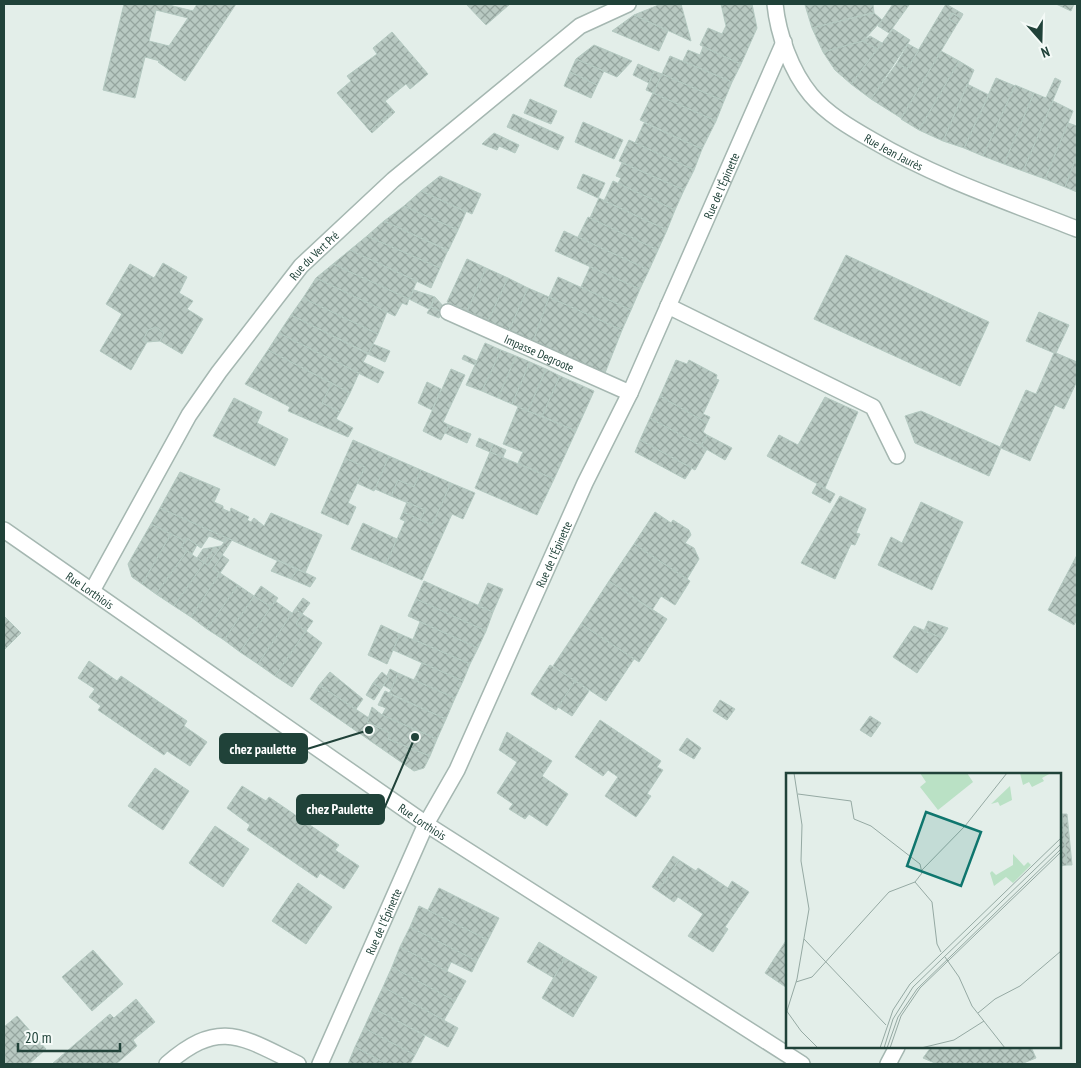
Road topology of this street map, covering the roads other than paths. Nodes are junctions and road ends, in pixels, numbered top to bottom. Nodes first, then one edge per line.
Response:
1 (628, 4) edge
2 (775, 4) edge
3 (784, 42) junction
4 (1077, 229) edge
5 (668, 306) junction
6 (448, 312) dead end
7 (630, 394) junction
8 (897, 456) dead end
9 (4, 530) edge
10 (92, 591) junction
11 (426, 824) junction
12 (896, 1048) edge
13 (167, 1064) edge
14 (298, 1064) edge
15 (320, 1064) edge
16 (802, 1064) edge
17 (888, 1064) edge

1 - 10 street, Rue du Vert Pré
2 - 3 street, Rue Jean Jaurès
3 - 4 street, Rue Jean Jaurès
3 - 5 street, Rue de l'Épinette
5 - 7 street, Rue de l'Épinette
5 - 8 street
6 - 7 street, Impasse Degroote
7 - 11 street, Rue de l'Épinette
9 - 10 street, Rue Lorthiois
10 - 11 street, Rue Lorthiois
11 - 15 street, Rue de l'Épinette
11 - 16 street, Rue Lorthiois
12 - 17 street
13 - 14 street

